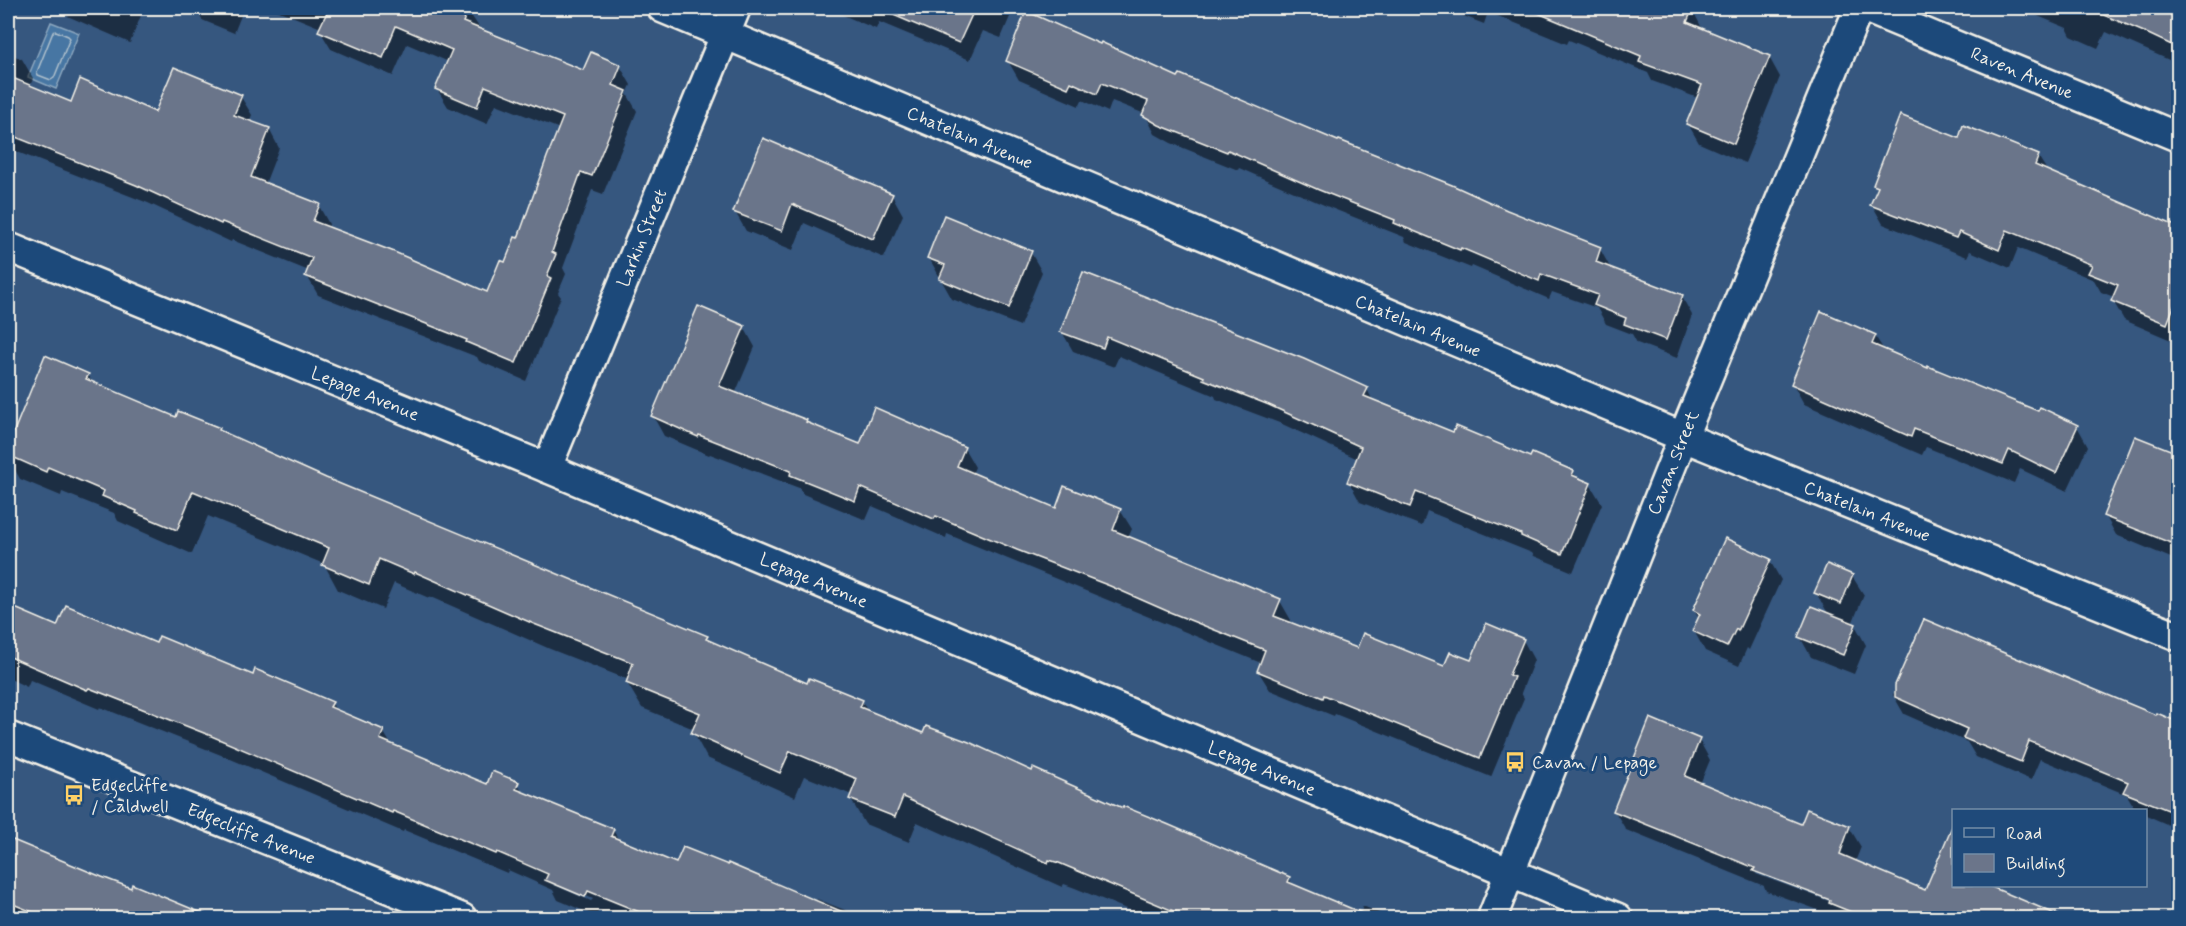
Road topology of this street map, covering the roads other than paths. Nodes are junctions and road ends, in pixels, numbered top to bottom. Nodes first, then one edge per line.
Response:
1 (662, 8) edge
2 (736, 8) edge
3 (1858, 8) edge
4 (1865, 8) edge
5 (724, 33) junction
6 (2178, 137) edge
7 (8, 247) edge
8 (1683, 437) junction
9 (547, 468) junction
10 (2178, 636) edge
11 (8, 736) edge
12 (1511, 872) junction
13 (462, 918) edge
14 (1492, 918) edge
15 (1617, 918) edge

1 - 5 street, Chatelain Avenue
2 - 5 street, Larkin Street
3 - 8 street, Cavan Street
4 - 6 street, Raven Avenue
5 - 8 street, Chatelain Avenue
5 - 9 street, Larkin Street
7 - 9 street, Lepage Avenue
8 - 10 street, Chatelain Avenue
8 - 12 street, Cavan Street
9 - 12 street, Lepage Avenue
11 - 13 street, Edgecliffe Avenue
12 - 14 street, Cavan Street
12 - 15 street, Lepage Avenue

